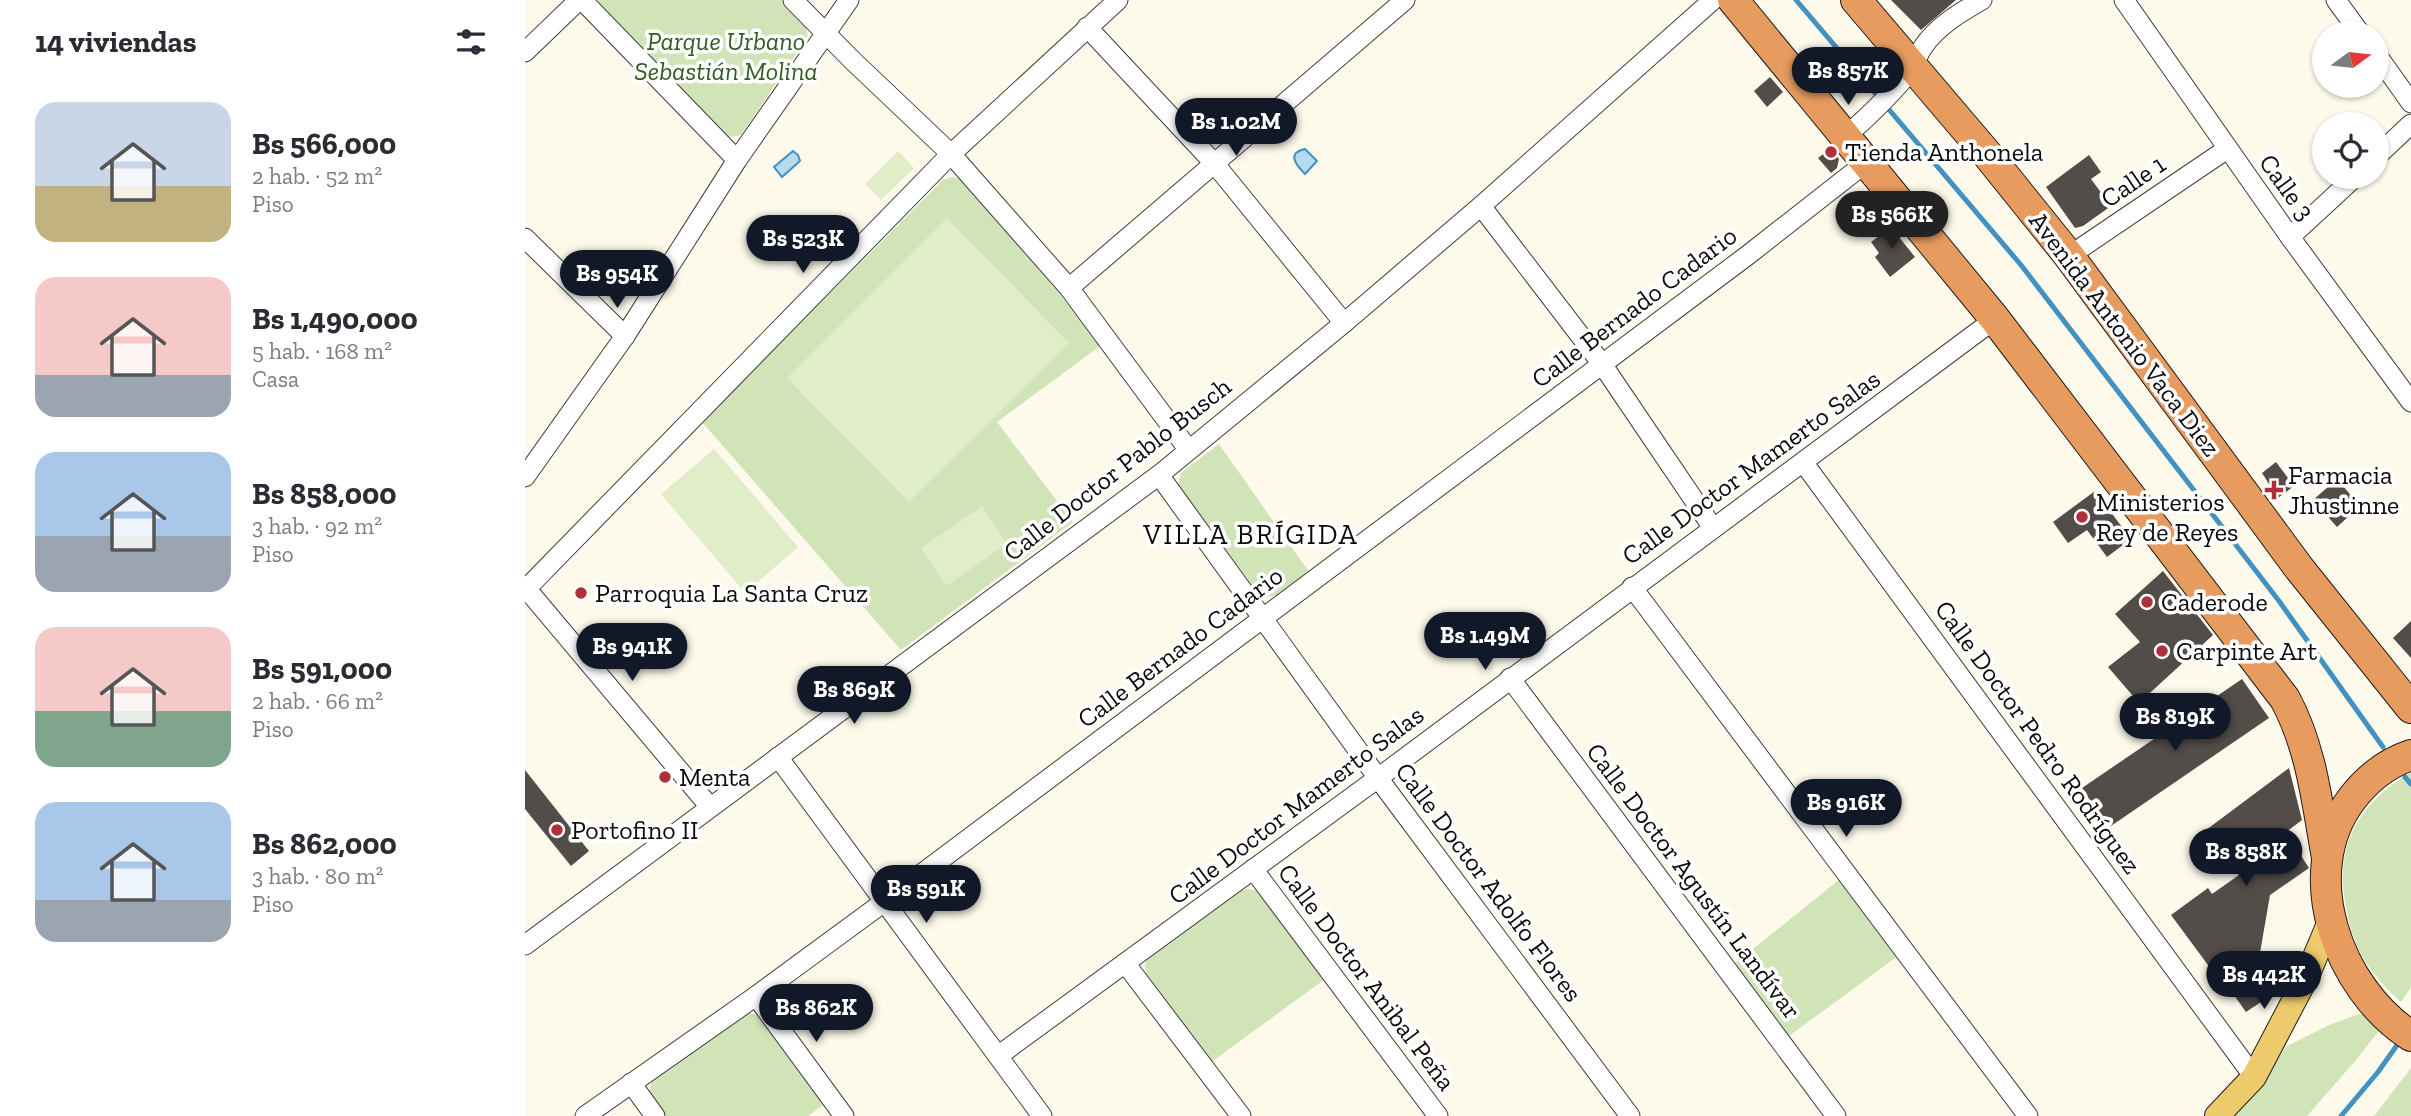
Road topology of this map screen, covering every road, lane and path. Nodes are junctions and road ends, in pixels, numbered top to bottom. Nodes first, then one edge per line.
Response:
1 (580, 0) edge
2 (793, 0) edge
3 (849, 0) edge
4 (1118, 0) edge
5 (1405, 0) edge
6 (1713, 0) edge
7 (1733, 0) edge
8 (1856, 0) edge
9 (1982, 0) edge
10 (2125, 0) edge
11 (2336, 0) edge
12 (2351, 21) edge
13 (1087, 27) junction
14 (827, 32) junction
15 (525, 52) edge
16 (1913, 67) junction
17 (2389, 72) edge
18 (2411, 103) edge
19 (2411, 124) edge
20 (1846, 136) junction
21 (2389, 145) edge
22 (2227, 149) junction
23 (951, 153) junction
24 (737, 160) junction
25 (1868, 161) junction
26 (1215, 163) junction
27 (2342, 189) edge
28 (1481, 206) junction
29 (2290, 237) junction
30 (525, 238) edge
31 (2069, 257) junction
32 (1069, 288) junction
33 (1995, 319) junction
34 (1344, 323) junction
35 (625, 336) junction
36 (1602, 364) junction
37 (2411, 401) edge
38 (1188, 449) junction
39 (1803, 461) junction
40 (527, 470) edge
41 (1159, 475) junction
42 (1713, 528) junction
43 (1632, 587) junction
44 (526, 588) edge
45 (1263, 618) junction
46 (1510, 678) junction
47 (2411, 708) edge
48 (2411, 755) edge
49 (778, 757) junction
50 (1378, 778) junction
51 (710, 807) junction
52 (2327, 858) junction
53 (1253, 869) junction
54 (884, 902) junction
55 (2331, 919) junction
56 (525, 944) edge
57 (1125, 963) junction
58 (756, 996) junction
59 (2411, 1035) edge
60 (998, 1056) junction
61 (2255, 1077) junction
62 (631, 1083) junction
63 (585, 1116) edge
64 (655, 1116) edge
65 (844, 1116) edge
66 (1042, 1116) edge
67 (1241, 1116) edge
68 (1438, 1116) edge
69 (1630, 1116) edge
70 (1836, 1116) edge
71 (2028, 1116) edge
72 (2217, 1116) edge

1 - 15 street
1 - 24 street
2 - 14 street
3 - 14 street
4 - 13 street
5 - 26 street
6 - 28 street, Calle Doctor Pablo Busch
7 - 20 highway
8 - 16 highway, Avenida Antonio Vaca Diez
9 - 16 street
10 - 22 street, Calle 3
11 - 12 street
13 - 23 street
13 - 26 street
14 - 23 street
14 - 24 street
16 - 20 street
16 - 31 highway, Avenida Antonio Vaca Diez
17 - 18 street
19 - 21 street
20 - 25 highway
22 - 29 street, Calle 3
22 - 31 street, Calle 1
23 - 32 street
23 - 44 street
24 - 35 street
25 - 33 highway
25 - 36 street, Calle Bernado Cadario
26 - 32 street
26 - 34 street
27 - 29 street
28 - 34 street, Calle Doctor Pablo Busch
28 - 36 street
29 - 37 street, Calle 3
30 - 35 street
31 - 47 highway, Avenida Antonio Vaca Diez
32 - 38 street
33 - 39 street, Calle Doctor Mamerto Salas
33 - 52 highway
34 - 38 street, Calle Doctor Pablo Busch
35 - 40 street
36 - 42 street
36 - 45 street, Calle Bernado Cadario
38 - 41 street, Calle Doctor Pablo Busch
39 - 42 street, Calle Doctor Mamerto Salas
39 - 61 street, Calle Doctor Pedro Rodríguez
41 - 45 street, Calle Doctor Adolfo Flores
41 - 49 street, Calle Doctor Pablo Busch
42 - 43 street, Calle Doctor Mamerto Salas
43 - 46 street, Calle Doctor Mamerto Salas
43 - 71 street
44 - 51 street
45 - 50 street, Calle Doctor Adolfo Flores
45 - 54 street, Calle Bernado Cadario
46 - 50 street, Calle Doctor Mamerto Salas
46 - 70 street, Calle Doctor Agustín Landívar
48 - 52 highway
49 - 51 street, Calle Doctor Pablo Busch
49 - 54 street
50 - 53 street, Calle Doctor Mamerto Salas
50 - 69 street, Calle Doctor Adolfo Flores
51 - 56 street, Calle Doctor Pablo Busch
52 - 55 highway
53 - 57 street, Calle Doctor Mamerto Salas
53 - 68 street, Calle Doctor Anibal Peña
54 - 58 street, Calle Bernado Cadario
54 - 60 street
55 - 59 highway
55 - 61 main road
57 - 60 street, Calle Doctor Mamerto Salas
57 - 67 street
58 - 62 street, Calle Bernado Cadario
58 - 65 street
60 - 66 street
61 - 72 main road
62 - 63 street, Calle Bernado Cadario
62 - 64 street

